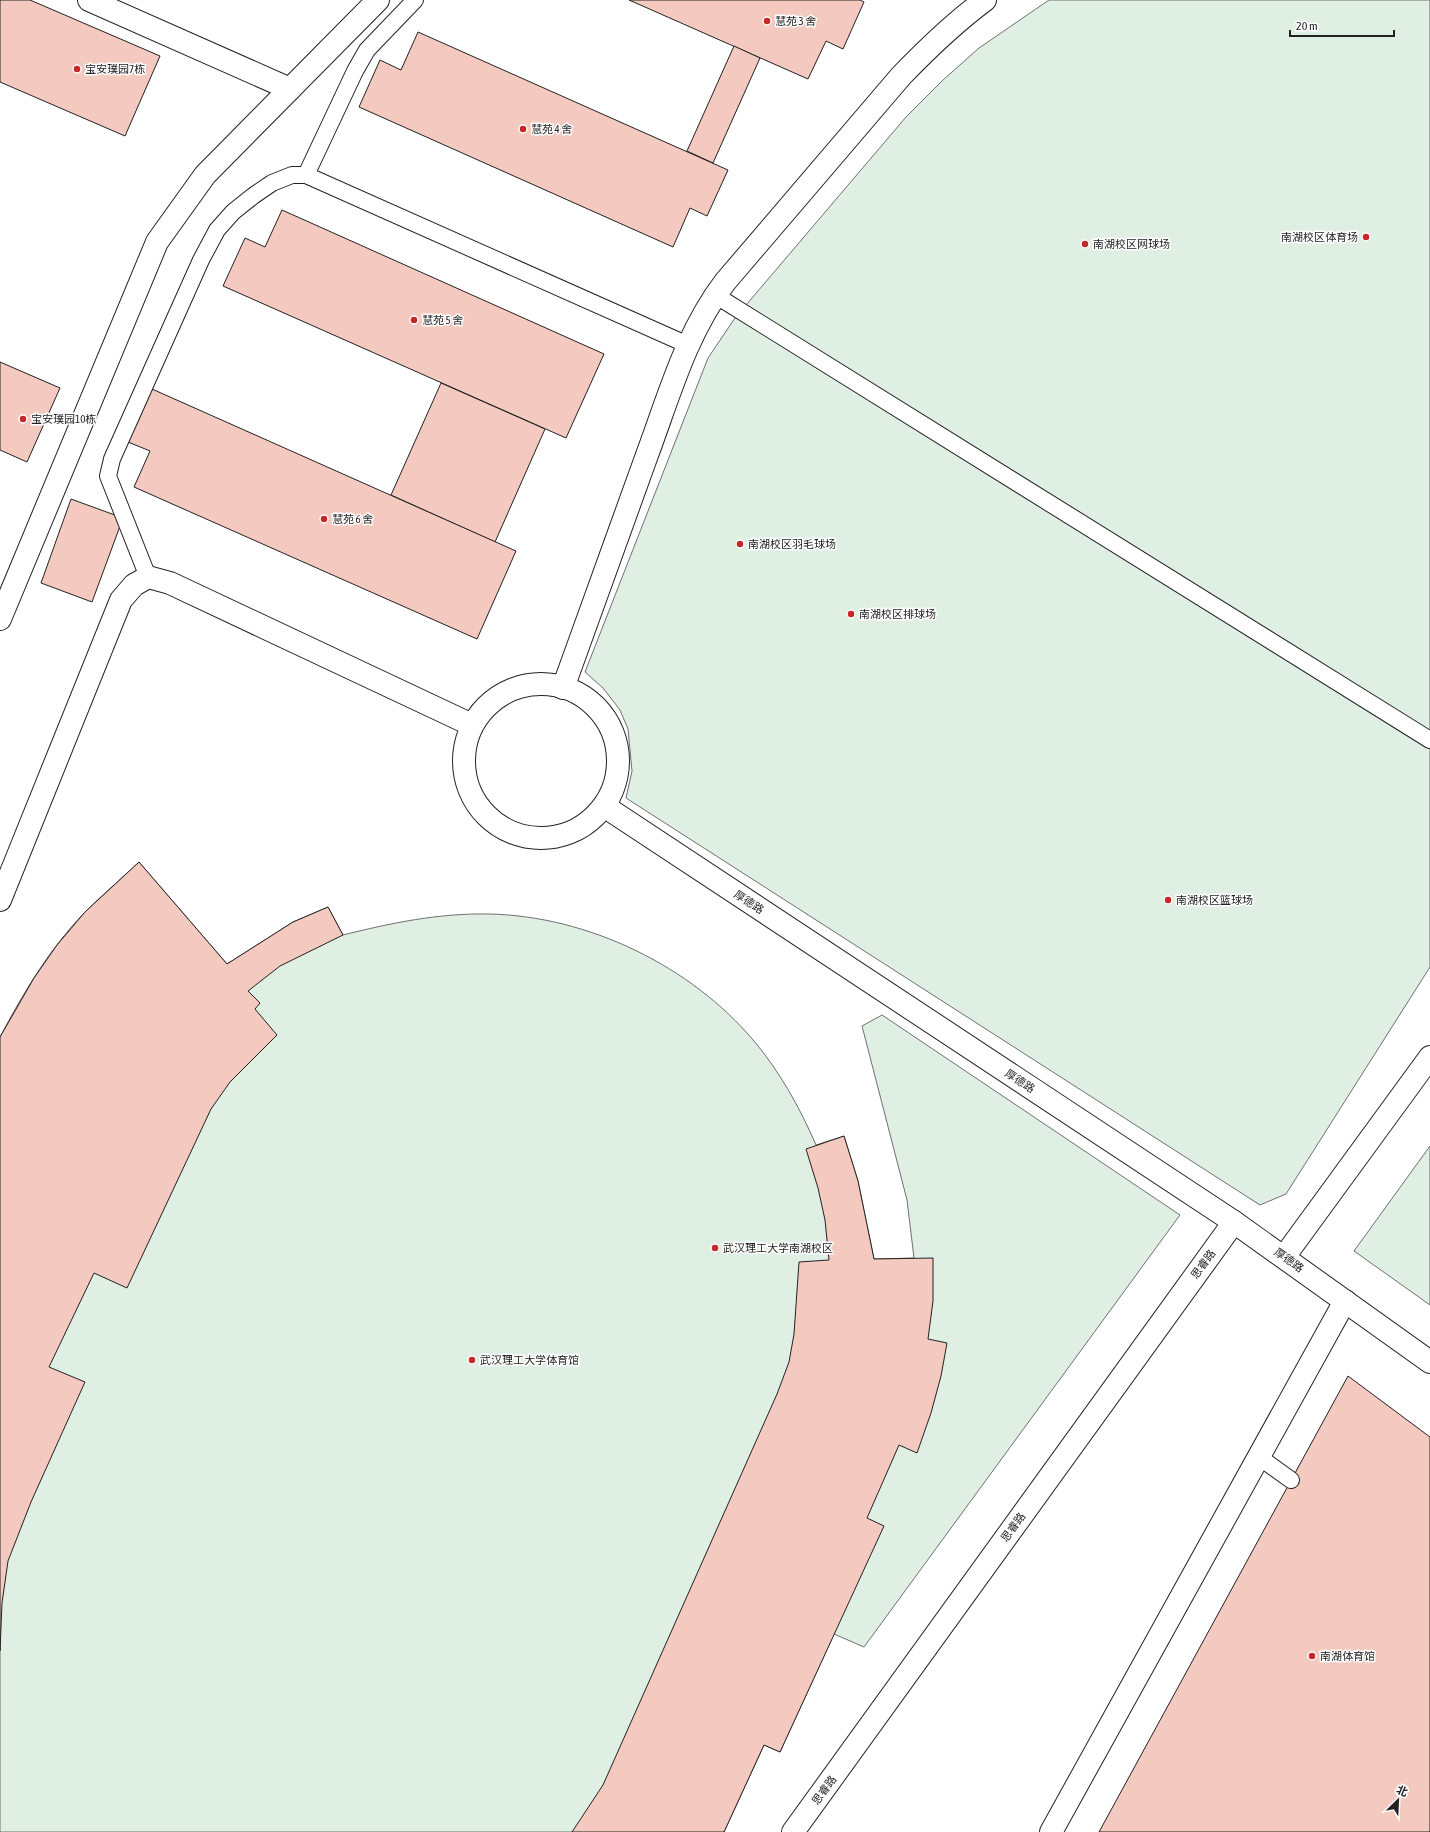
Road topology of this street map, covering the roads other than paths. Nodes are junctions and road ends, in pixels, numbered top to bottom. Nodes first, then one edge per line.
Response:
1 (89, 0) edge
2 (378, 0) edge
3 (415, 0) edge
4 (977, 2) edge
5 (290, 89) junction
6 (306, 176) junction
7 (715, 295) junction
8 (688, 345) junction
9 (148, 578) junction
10 (0, 620) edge
11 (563, 688) junction
12 (472, 725) junction
13 (1430, 740) edge
14 (604, 806) junction
15 (0, 900) edge
16 (1430, 1057) edge
17 (1234, 1222) junction
18 (1284, 1256) junction
19 (1345, 1301) junction
20 (1430, 1362) edge
21 (1259, 1457) junction
22 (1291, 1480) dead end
23 (793, 1832) edge
24 (1051, 1832) edge

1 - 5 street
2 - 5 street
3 - 6 lane
4 - 7 street
5 - 10 street
6 - 8 lane
6 - 9 lane
7 - 8 street
7 - 13 lane
8 - 11 street
9 - 12 street
9 - 15 street
11 - 12 street
11 - 14 street
12 - 14 street
14 - 17 street, 厚德路
16 - 18 street
17 - 18 street, 厚德路
17 - 23 street, 思睿路
18 - 19 street, 厚德路
19 - 20 street, 厚德路
19 - 21 street
21 - 22 lane
21 - 24 street

